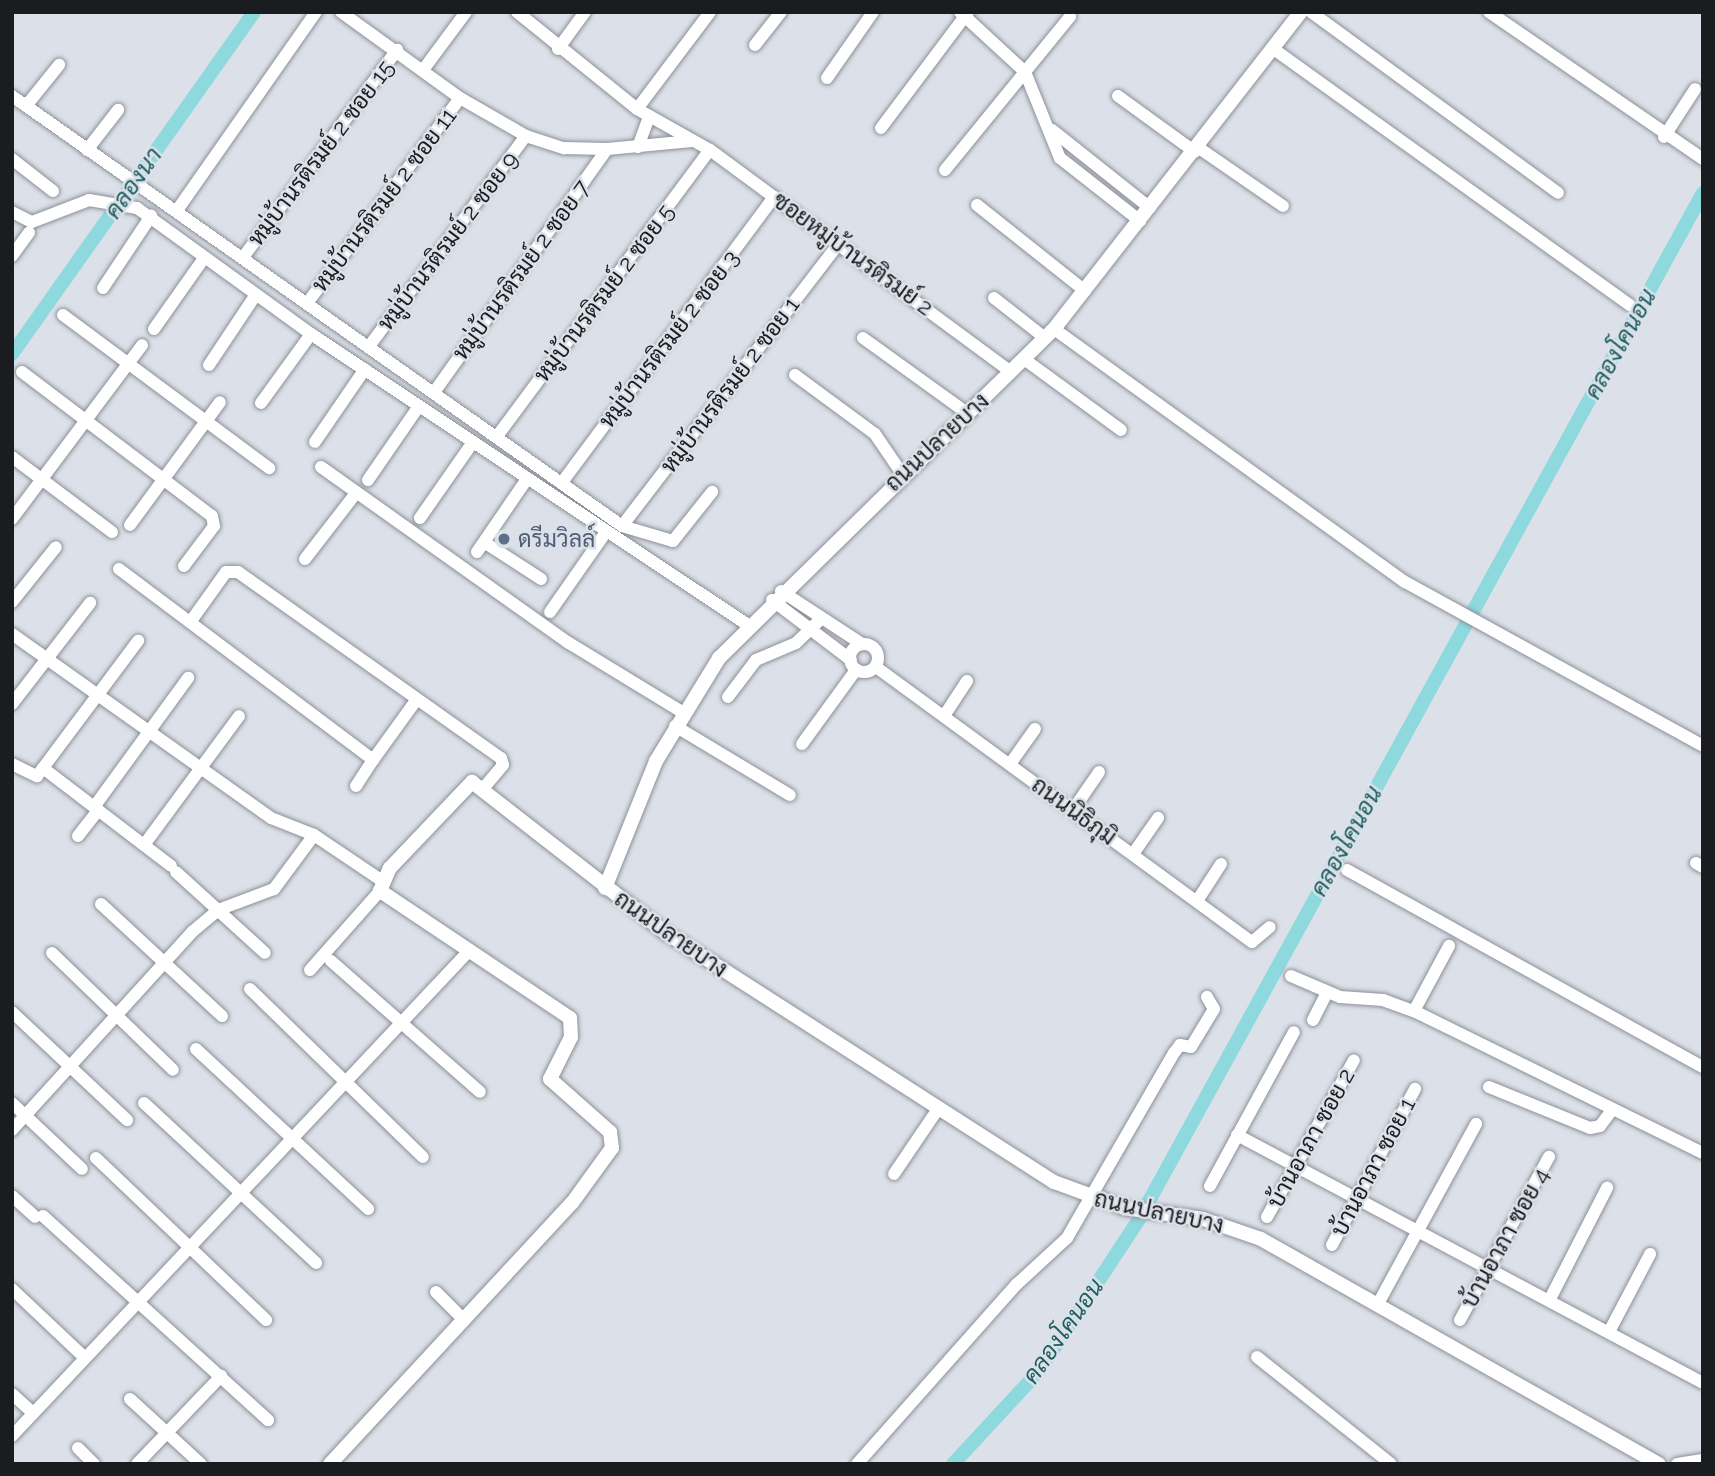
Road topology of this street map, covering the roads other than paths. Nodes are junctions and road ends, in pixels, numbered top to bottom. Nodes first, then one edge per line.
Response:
1 (316, 12) edge
2 (342, 12) edge
3 (466, 12) edge
4 (517, 12) edge
5 (585, 12) edge
6 (710, 12) edge
7 (781, 12) edge
8 (873, 12) edge
9 (1301, 12) edge
10 (1311, 12) edge
11 (1489, 12) edge
12 (964, 14) edge
13 (1070, 17) dead end
14 (755, 45) dead end
15 (558, 49) junction
16 (397, 50) junction
17 (1275, 50) junction
18 (59, 65) dead end
19 (423, 70) junction
20 (1024, 72) junction
21 (827, 78) dead end
22 (1695, 89) dead end
23 (12, 96) edge
24 (1118, 96) dead end
25 (460, 98) junction
26 (26, 106) junction
27 (118, 110) dead end
28 (643, 113) junction
29 (881, 128) dead end
30 (1052, 130) junction
31 (526, 136) junction
32 (1664, 137) junction
33 (692, 141) junction
34 (638, 147) junction
35 (607, 149) junction
36 (87, 150) junction
37 (710, 150) junction
38 (1197, 150) junction
39 (12, 159) edge
40 (1703, 159) edge
41 (945, 170) dead end
42 (53, 191) dead end
43 (1558, 192) dead end
44 (774, 197) junction
45 (977, 205) dead end
46 (1283, 206) dead end
47 (1150, 208) junction
48 (178, 209) junction
49 (12, 212) edge
50 (151, 216) junction
51 (1140, 221) junction
52 (29, 233) dead end
53 (838, 244) junction
54 (12, 256) edge
55 (244, 256) junction
56 (204, 258) junction
57 (103, 288) dead end
58 (1085, 290) junction
59 (255, 296) junction
60 (994, 298) dead end
61 (308, 302) junction
62 (1630, 305) dead end
63 (63, 315) dead end
64 (154, 328) dead end
65 (1049, 333) junction
66 (311, 334) junction
67 (863, 338) dead end
68 (142, 345) dead end
69 (370, 345) junction
70 (1024, 359) junction
71 (128, 363) junction
72 (209, 365) dead end
73 (365, 369) junction
74 (22, 372) dead end
75 (1011, 372) junction
76 (794, 375) dead end
77 (435, 391) junction
78 (220, 402) dead end
79 (261, 403) dead end
80 (419, 406) junction
81 (968, 413) junction
82 (86, 419) junction
83 (206, 421) junction
84 (1121, 430) dead end
85 (498, 435) junction
86 (315, 442) dead end
87 (473, 442) junction
88 (12, 457) edge
89 (321, 467) dead end
90 (269, 468) dead end
91 (903, 475) junction
92 (164, 478) junction
93 (42, 479) junction
94 (527, 479) junction
95 (368, 480) dead end
96 (563, 481) junction
97 (712, 492) dead end
98 (356, 493) junction
99 (420, 518) dead end
100 (12, 519) edge
101 (130, 525) dead end
102 (622, 526) junction
103 (112, 531) dead end
104 (606, 532) junction
105 (56, 547) dead end
106 (305, 559) dead end
107 (184, 566) dead end
108 (119, 569) dead end
109 (541, 579) dead end
110 (777, 596) junction
111 (12, 602) edge
112 (90, 603) dead end
113 (550, 612) dead end
114 (191, 621) junction
115 (817, 624) junction
116 (748, 625) junction
117 (12, 634) edge
118 (138, 641) dead end
119 (862, 644) junction
120 (45, 659) junction
121 (853, 665) junction
122 (876, 667) junction
123 (188, 678) dead end
124 (967, 681) dead end
125 (97, 697) junction
126 (728, 697) dead end
127 (417, 699) junction
128 (12, 704) edge
129 (682, 712) junction
130 (239, 716) dead end
131 (944, 716) junction
132 (675, 726) junction
133 (1035, 729) dead end
134 (148, 734) junction
135 (802, 744) dead end
136 (1703, 746) edge
137 (373, 760) junction
138 (12, 764) edge
139 (1010, 764) junction
140 (43, 768) junction
141 (201, 771) junction
142 (1099, 772) dead end
143 (356, 786) dead end
144 (484, 788) junction
145 (790, 795) dead end
146 (96, 808) junction
147 (1073, 810) junction
148 (1158, 818) dead end
149 (314, 835) junction
150 (78, 836) dead end
151 (144, 845) junction
152 (1133, 854) junction
153 (1221, 864) dead end
154 (1346, 870) dead end
155 (380, 886) junction
156 (605, 888) junction
157 (1197, 901) junction
158 (101, 904) dead end
159 (218, 910) junction
160 (1270, 927) dead end
161 (1449, 946) dead end
162 (52, 953) dead end
163 (265, 953) dead end
164 (466, 954) junction
165 (331, 961) dead end
166 (166, 962) junction
167 (310, 970) dead end
168 (1291, 976) dead end
169 (250, 989) dead end
170 (1327, 993) junction
171 (1207, 997) dead end
172 (1414, 1011) junction
173 (12, 1012) edge
174 (117, 1016) junction
175 (222, 1016) dead end
176 (1313, 1020) dead end
177 (398, 1026) junction
178 (1294, 1032) dead end
179 (196, 1049) dead end
180 (1354, 1060) dead end
181 (70, 1066) junction
182 (1703, 1067) edge
183 (173, 1070) dead end
184 (346, 1082) junction
185 (1489, 1087) dead end
186 (1415, 1089) dead end
187 (480, 1092) dead end
188 (12, 1103) edge
189 (144, 1104) dead end
190 (1613, 1109) junction
191 (938, 1110) junction
192 (25, 1115) junction
193 (127, 1120) dead end
194 (1476, 1124) dead end
195 (12, 1130) edge
196 (1237, 1135) junction
197 (292, 1138) junction
198 (1703, 1153) edge
199 (423, 1157) dead end
200 (1549, 1157) dead end
201 (96, 1158) dead end
202 (1296, 1166) junction
203 (82, 1169) dead end
204 (894, 1174) dead end
205 (1210, 1186) dead end
206 (1607, 1188) dead end
207 (241, 1193) junction
208 (12, 1196) edge
209 (1356, 1197) junction
210 (1089, 1198) junction
211 (368, 1209) dead end
212 (1268, 1217) dead end
213 (1418, 1229) junction
214 (1332, 1245) dead end
215 (189, 1248) junction
216 (1650, 1254) dead end
217 (316, 1263) dead end
218 (1488, 1266) junction
219 (12, 1289) edge
220 (436, 1292) dead end
221 (1551, 1297) junction
222 (138, 1302) junction
223 (1380, 1302) junction
224 (266, 1320) dead end
225 (464, 1320) junction
226 (1460, 1320) dead end
227 (1610, 1330) junction
228 (1257, 1357) dead end
229 (85, 1358) junction
230 (221, 1376) junction
231 (1703, 1383) edge
232 (12, 1394) edge
233 (130, 1399) dead end
234 (33, 1413) junction
235 (268, 1420) dead end
236 (167, 1433) junction
237 (12, 1436) edge
238 (78, 1448) dead end
239 (1703, 1460) edge
240 (94, 1464) edge
241 (138, 1464) edge
242 (201, 1464) edge
243 (330, 1464) edge
244 (857, 1464) edge
245 (1391, 1464) edge
246 (1660, 1464) edge
247 (1676, 1464) edge

1 - 48 street
2 - 16 street
3 - 19 street
4 - 15 street, ซอยหมู่บ้านรติรมย์ 2
5 - 15 street
6 - 28 street
7 - 14 street
8 - 21 street
9 - 17 street, ถนนปลายบาง
10 - 43 street
11 - 32 street
12 - 20 street
12 - 29 street
13 - 20 street
15 - 28 street, ซอยหมู่บ้านรติรมย์ 2
16 - 19 street
16 - 55 street, หมู่บ้านรติรมย์ 2 ซอย 15
17 - 38 street, ถนนปลายบาง
17 - 62 street
18 - 26 street
19 - 25 street
20 - 30 street
20 - 41 street
22 - 32 street
23 - 26 street
24 - 38 street
25 - 31 street
25 - 61 street, หมู่บ้านรติรมย์ 2 ซอย 11
26 - 36 street
27 - 36 street
28 - 33 street, ซอยหมู่บ้านรติรมย์ 2
28 - 34 street
30 - 47 street
30 - 51 street
31 - 35 street
31 - 69 street, หมู่บ้านรติรมย์ 2 ซอย 9
32 - 40 street
33 - 34 street
33 - 37 street, ซอยหมู่บ้านรติรมย์ 2
34 - 35 street
35 - 77 street, หมู่บ้านรติรมย์ 2 ซอย 7
36 - 48 street
37 - 44 street, ซอยหมู่บ้านรติรมย์ 2
37 - 85 street, หมู่บ้านรติรมย์ 2 ซอย 5
38 - 46 street
38 - 47 street, ถนนปลายบาง
39 - 42 street
44 - 53 street, ซอยหมู่บ้านรติรมย์ 2
44 - 96 street, หมู่บ้านรติรมย์ 2 ซอย 3
45 - 58 street
47 - 51 street, ถนนปลายบาง
48 - 55 street
49 - 50 street
50 - 56 street
50 - 57 street
51 - 58 street, ถนนปลายบาง
52 - 54 street
53 - 75 street, ซอยหมู่บ้านรติรมย์ 2
53 - 102 street, หมู่บ้านรติรมย์ 2 ซอย 1
55 - 61 street
56 - 59 street
56 - 64 street
58 - 65 street, ถนนปลายบาง
59 - 66 street
59 - 72 street
60 - 65 street
61 - 69 street
63 - 71 street
65 - 70 street, ถนนปลายบาง
65 - 136 street
66 - 73 street
66 - 79 street
67 - 81 street
68 - 71 street
69 - 77 street
70 - 75 street, ถนนปลายบาง
70 - 84 street
71 - 82 street
71 - 83 street
73 - 80 street
73 - 86 street
74 - 82 street
75 - 81 street, ถนนปลายบาง
76 - 91 street
77 - 85 street
78 - 83 street
80 - 87 street
80 - 95 street
81 - 91 street, ถนนปลายบาง
82 - 92 street
82 - 93 street
83 - 90 street
83 - 92 street
85 - 96 street
87 - 94 street
87 - 99 street
88 - 93 street
89 - 98 street
91 - 110 street, ถนนปลายบาง
92 - 101 street
92 - 107 street
93 - 100 street
93 - 103 street
94 - 104 street
94 - 109 street
96 - 102 street
97 - 102 street
98 - 106 street
98 - 129 street
104 - 113 street
104 - 116 street
105 - 111 street
108 - 114 street
110 - 115 street
110 - 116 street, ถนนปลายบาง
112 - 120 street
114 - 127 street
114 - 137 street
115 - 119 street
115 - 121 street
115 - 126 street
116 - 129 street, ถนนปลายบาง
117 - 120 street
118 - 125 street
119 - 121 street
119 - 122 street
120 - 125 street
120 - 128 street
121 - 122 street
121 - 135 street
122 - 131 street, ถนนนิธิภุมิ
123 - 134 street
124 - 131 street
125 - 134 street
125 - 140 street
127 - 137 street
127 - 144 street
129 - 132 street, ถนนปลายบาง
130 - 141 street
131 - 139 street, ถนนนิธิภุมิ
132 - 145 street
132 - 156 street, ถนนปลายบาง
133 - 139 street
134 - 141 street
134 - 146 street
137 - 143 street
138 - 140 street
139 - 147 street, ถนนนิธิภุมิ
140 - 146 street
141 - 149 street
141 - 151 street
142 - 147 street
144 - 155 street
144 - 156 street, ถนนปลายบาง
146 - 150 street
146 - 151 street
147 - 152 street, ถนนนิธิภุมิ
148 - 152 street
149 - 155 street
149 - 159 street
151 - 159 street
152 - 157 street, ถนนนิธิภุมิ
153 - 157 street
154 - 182 street
155 - 164 street
155 - 167 street
156 - 191 street, ถนนปลายบาง
157 - 160 street, ถนนนิธิภุมิ
158 - 166 street
159 - 163 street
159 - 166 street
161 - 172 street
162 - 174 street
164 - 177 street
164 - 225 street
165 - 177 street
166 - 174 street
166 - 175 street
168 - 170 street
169 - 184 street
170 - 172 street
170 - 176 street
171 - 210 street
172 - 190 street
173 - 181 street
174 - 181 street
174 - 183 street
177 - 184 street
177 - 187 street
178 - 196 street
179 - 197 street
180 - 202 street, บ้านอาภา ซอย 2
181 - 192 street
181 - 193 street
184 - 197 street
184 - 199 street
185 - 190 street
186 - 209 street, บ้านอาภา ซอย 1
188 - 192 street
189 - 207 street
190 - 198 street
191 - 204 street
191 - 210 street, ถนนปลายบาง
192 - 195 street
192 - 203 street
194 - 213 street
196 - 202 street
196 - 205 street
197 - 207 street
197 - 211 street
200 - 218 street, บ้านอาภา ซอย 4
201 - 215 street
202 - 209 street
202 - 212 street, บ้านอาภา ซอย 2
206 - 221 street
207 - 215 street
207 - 217 street
208 - 222 street
209 - 213 street
209 - 214 street, บ้านอาภา ซอย 1
210 - 223 street, ถนนปลายบาง
210 - 244 street
213 - 218 street
213 - 223 street
215 - 222 street
215 - 224 street
216 - 227 street
218 - 221 street
218 - 226 street, บ้านอาภา ซอย 4
219 - 229 street
220 - 225 street
221 - 227 street
222 - 229 street
222 - 230 street
223 - 246 street, ถนนปลายบาง
225 - 243 street
227 - 231 street
228 - 245 street
229 - 234 street
230 - 235 street
230 - 236 street
232 - 234 street
233 - 236 street
234 - 237 street
236 - 241 street
236 - 242 street
238 - 240 street
239 - 247 street

